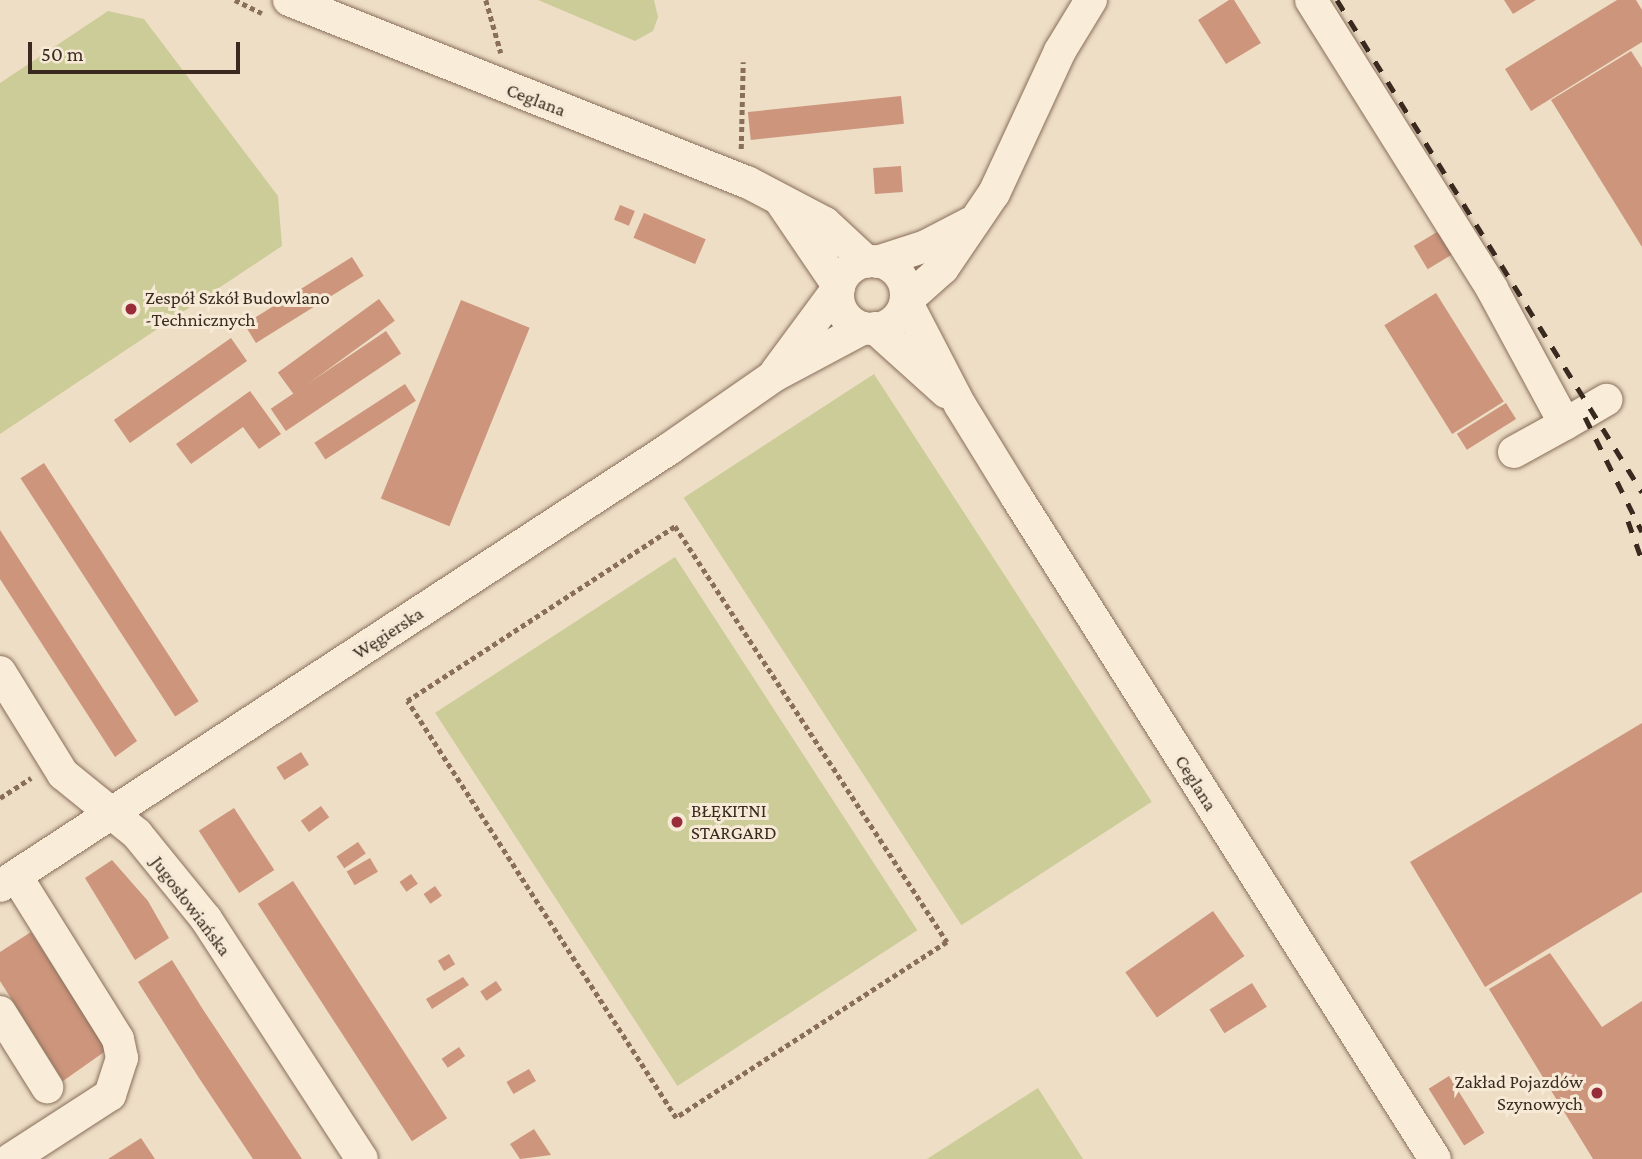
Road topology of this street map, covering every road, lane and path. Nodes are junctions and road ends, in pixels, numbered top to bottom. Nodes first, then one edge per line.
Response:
1 (289, 0) edge
2 (1091, 0) edge
3 (1311, 0) edge
4 (743, 62) dead end
5 (742, 158) dead end
6 (782, 202) junction
7 (974, 220) junction
8 (872, 262) junction
9 (839, 287) junction
10 (906, 301) junction
11 (869, 328) junction
12 (774, 376) junction
13 (1606, 400) dead end
14 (960, 405) junction
15 (1565, 424) junction
16 (1514, 452) dead end
17 (675, 526) joint
18 (0, 672) edge
19 (113, 814) junction
20 (8, 881) edge
21 (0, 1012) edge
22 (47, 1087) dead end
23 (11, 1159) edge
24 (362, 1159) edge
25 (1435, 1159) edge

1 - 6 street, Ceglana
2 - 7 street
3 - 15 street
4 - 5 path
6 - 8 street, Ceglana
6 - 9 street, Ceglana
7 - 8 street
7 - 10 street
8 - 9 street
8 - 10 street
9 - 11 street
9 - 12 street, Węgierska
10 - 11 street
10 - 14 street, Ceglana
11 - 12 street, Węgierska
11 - 14 street, Ceglana
12 - 19 street, Węgierska
13 - 15 street
14 - 25 street, Ceglana
15 - 16 street
17 - 17 path
18 - 19 street, Jugosłowiańska
19 - 20 street, Węgierska
19 - 24 street, Jugosłowiańska
20 - 23 street
21 - 22 street

